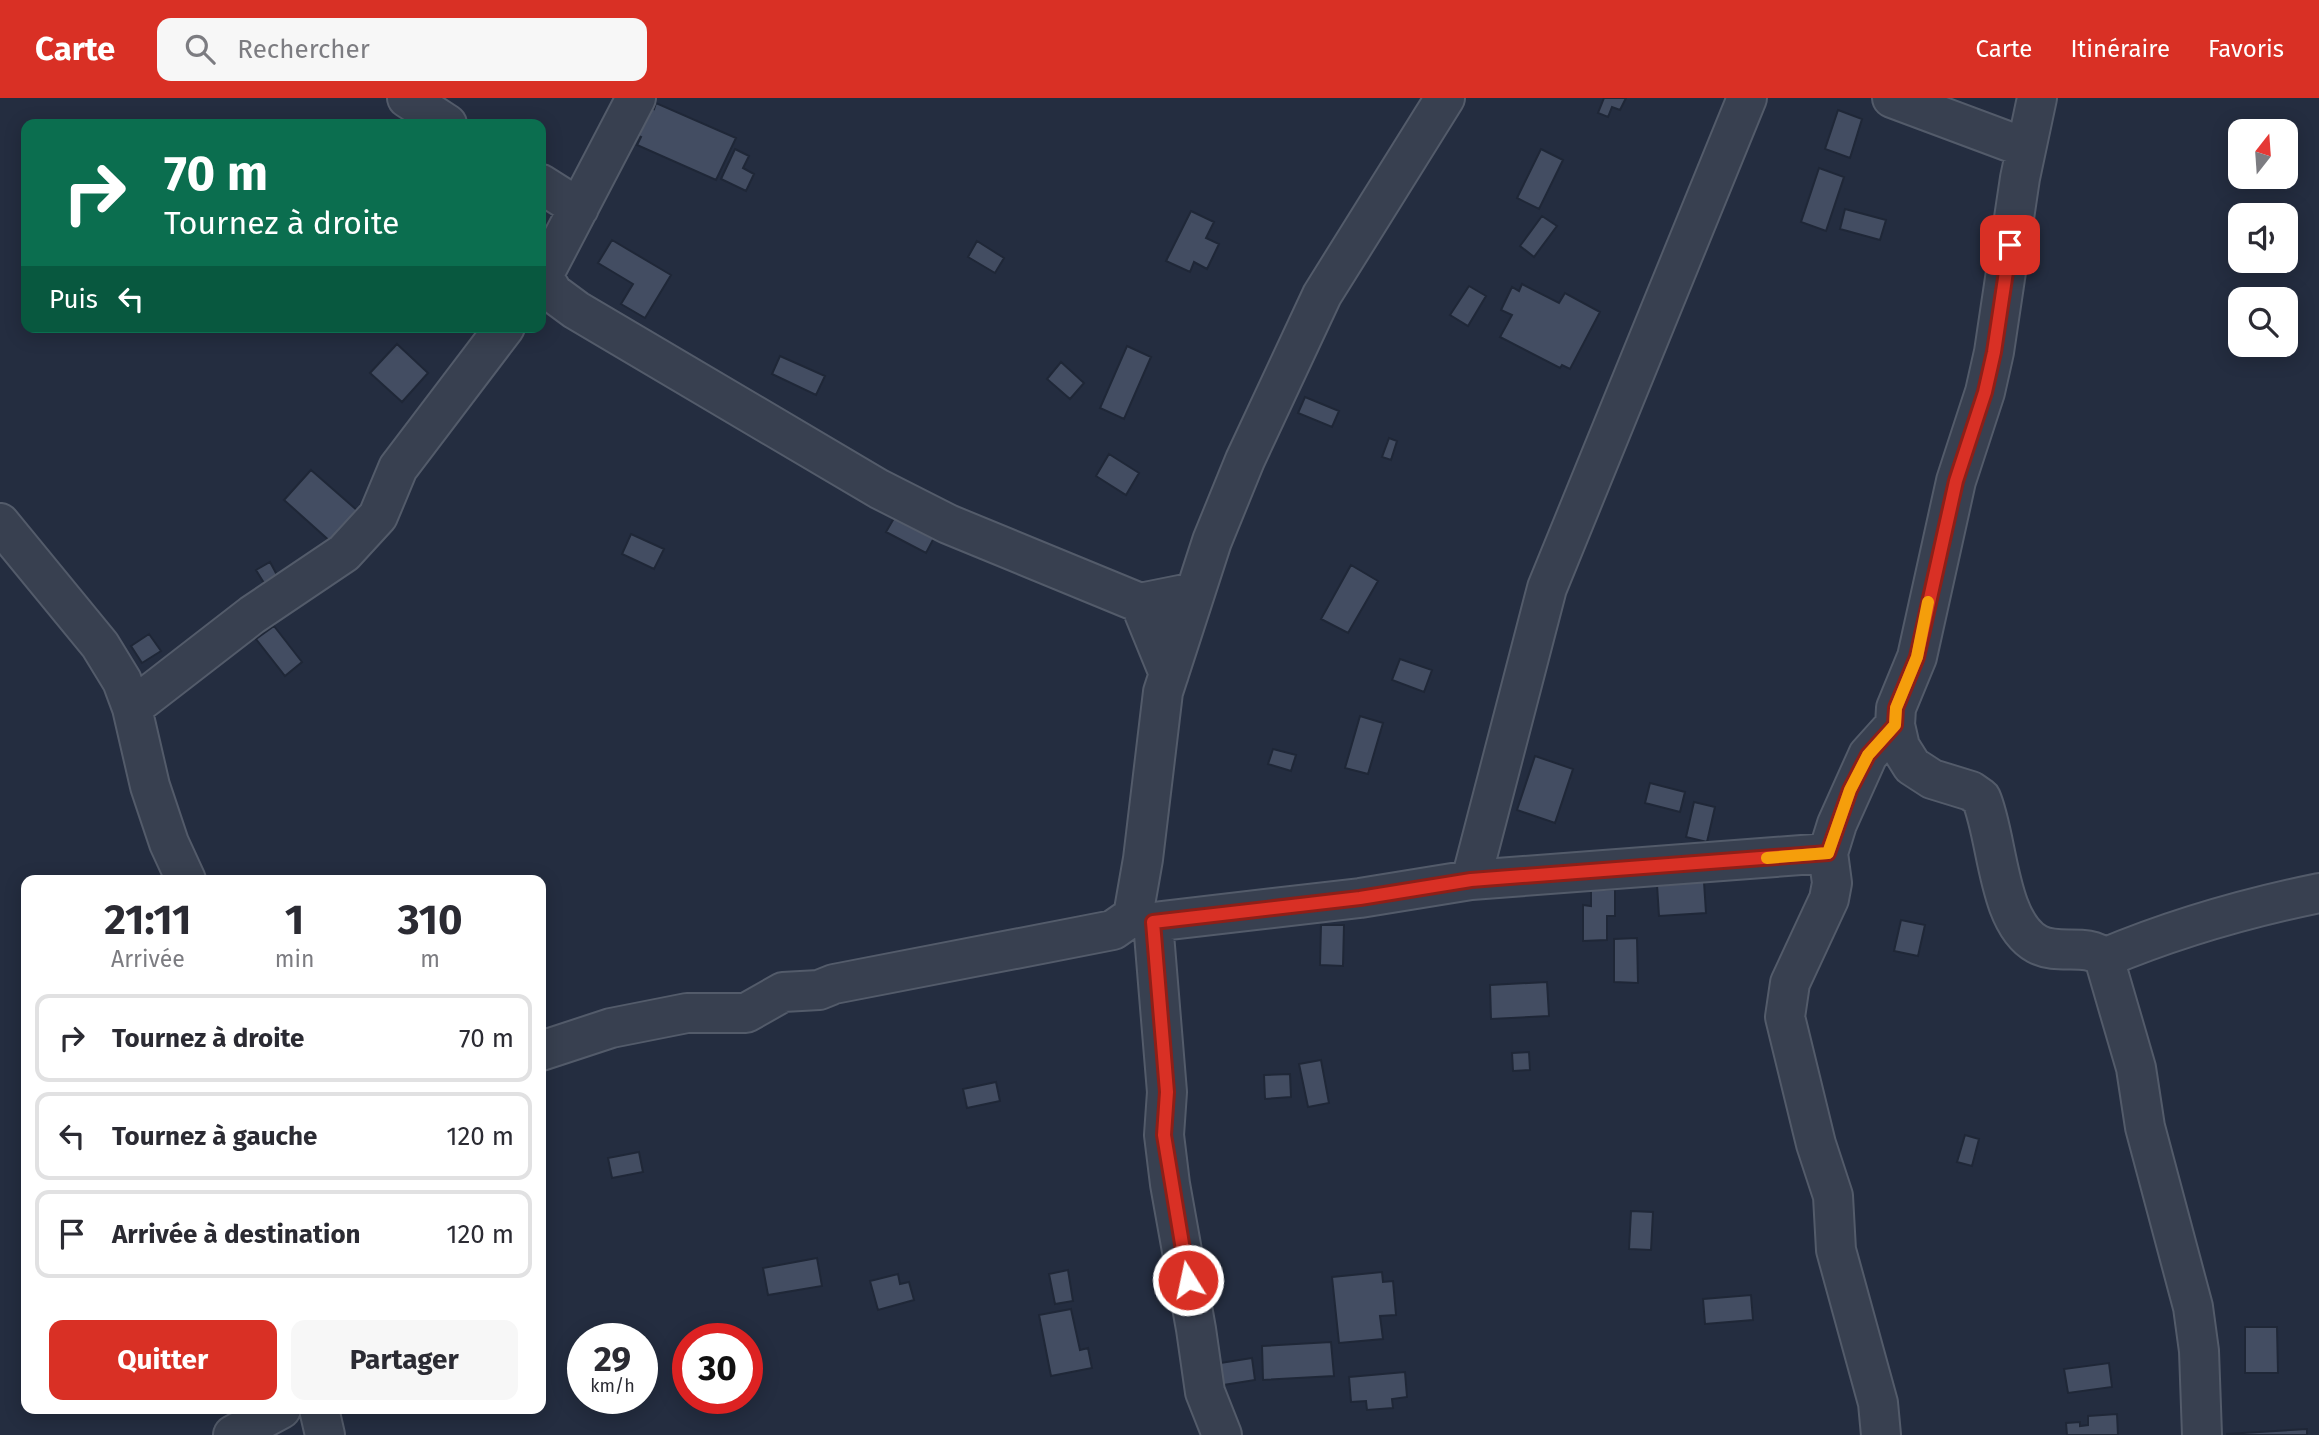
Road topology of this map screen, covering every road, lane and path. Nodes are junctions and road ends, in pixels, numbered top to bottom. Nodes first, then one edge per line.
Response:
1 (407, 98) edge
2 (636, 98) edge
3 (1446, 98) edge
4 (1747, 98) edge
5 (1892, 98) edge
6 (2038, 98) edge
7 (439, 119) edge
8 (2026, 148) junction
9 (546, 187) edge
10 (579, 208) junction
11 (546, 270) edge
12 (546, 283) edge
13 (500, 333) edge
14 (0, 523) edge
15 (1195, 592) junction
16 (1140, 603) junction
17 (1169, 674) junction
18 (132, 708) junction
19 (1895, 725) junction
20 (1828, 853) junction
21 (184, 875) edge
22 (1471, 880) junction
23 (2319, 893) edge
24 (1143, 919) junction
25 (2104, 958) junction
26 (546, 1049) edge
27 (272, 1414) edge
28 (320, 1414) edge
29 (233, 1435) edge
30 (325, 1435) edge
31 (1222, 1435) edge
32 (1881, 1435) edge
33 (2202, 1435) edge

1 - 7 street
2 - 10 street
3 - 15 street
4 - 22 street
5 - 8 street
6 - 8 street
8 - 19 street
9 - 10 street
10 - 11 street
12 - 16 street
13 - 18 street
14 - 18 street
15 - 16 street
15 - 17 street
16 - 17 street
17 - 24 street
18 - 21 street
19 - 20 street
19 - 25 street
20 - 22 street
20 - 32 street
22 - 24 street
23 - 25 street
24 - 26 street
24 - 31 street
25 - 33 street
27 - 29 street
28 - 30 street

